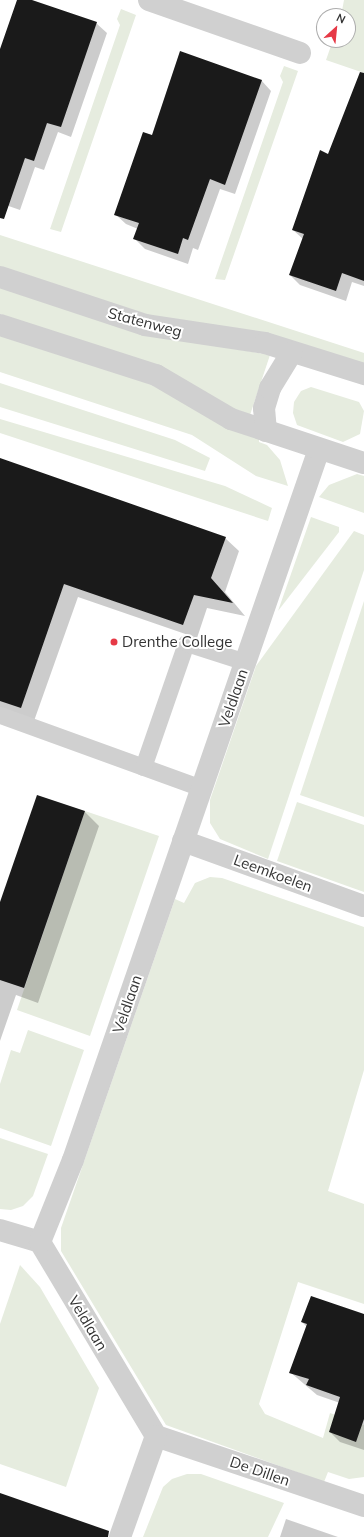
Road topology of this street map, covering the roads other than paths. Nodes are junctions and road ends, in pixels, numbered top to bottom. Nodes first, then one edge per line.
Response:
1 (149, 0) edge
2 (300, 53) dead end
3 (0, 277) edge
4 (0, 325) edge
5 (292, 352) junction
6 (364, 374) edge
7 (266, 431) junction
8 (319, 449) junction
9 (362, 461) edge
10 (246, 662) junction
11 (0, 715) edge
12 (143, 767) junction
13 (202, 788) junction
14 (183, 841) junction
15 (364, 906) edge
16 (0, 1230) edge
17 (40, 1242) junction
18 (156, 1436) junction
19 (364, 1506) edge
20 (120, 1537) edge

1 - 2 street
3 - 5 street, Statenweg
4 - 7 street
5 - 6 street, Statenweg
5 - 7 street
7 - 8 street
8 - 9 street
8 - 10 street, Veldlaan
10 - 12 lane
10 - 13 street, Veldlaan
11 - 12 lane
12 - 13 lane
13 - 14 street, Veldlaan
14 - 15 street, Leemkoelen
14 - 17 street, Veldlaan
16 - 17 street
17 - 18 street, Veldlaan
18 - 19 street, De Dillen
18 - 20 street

